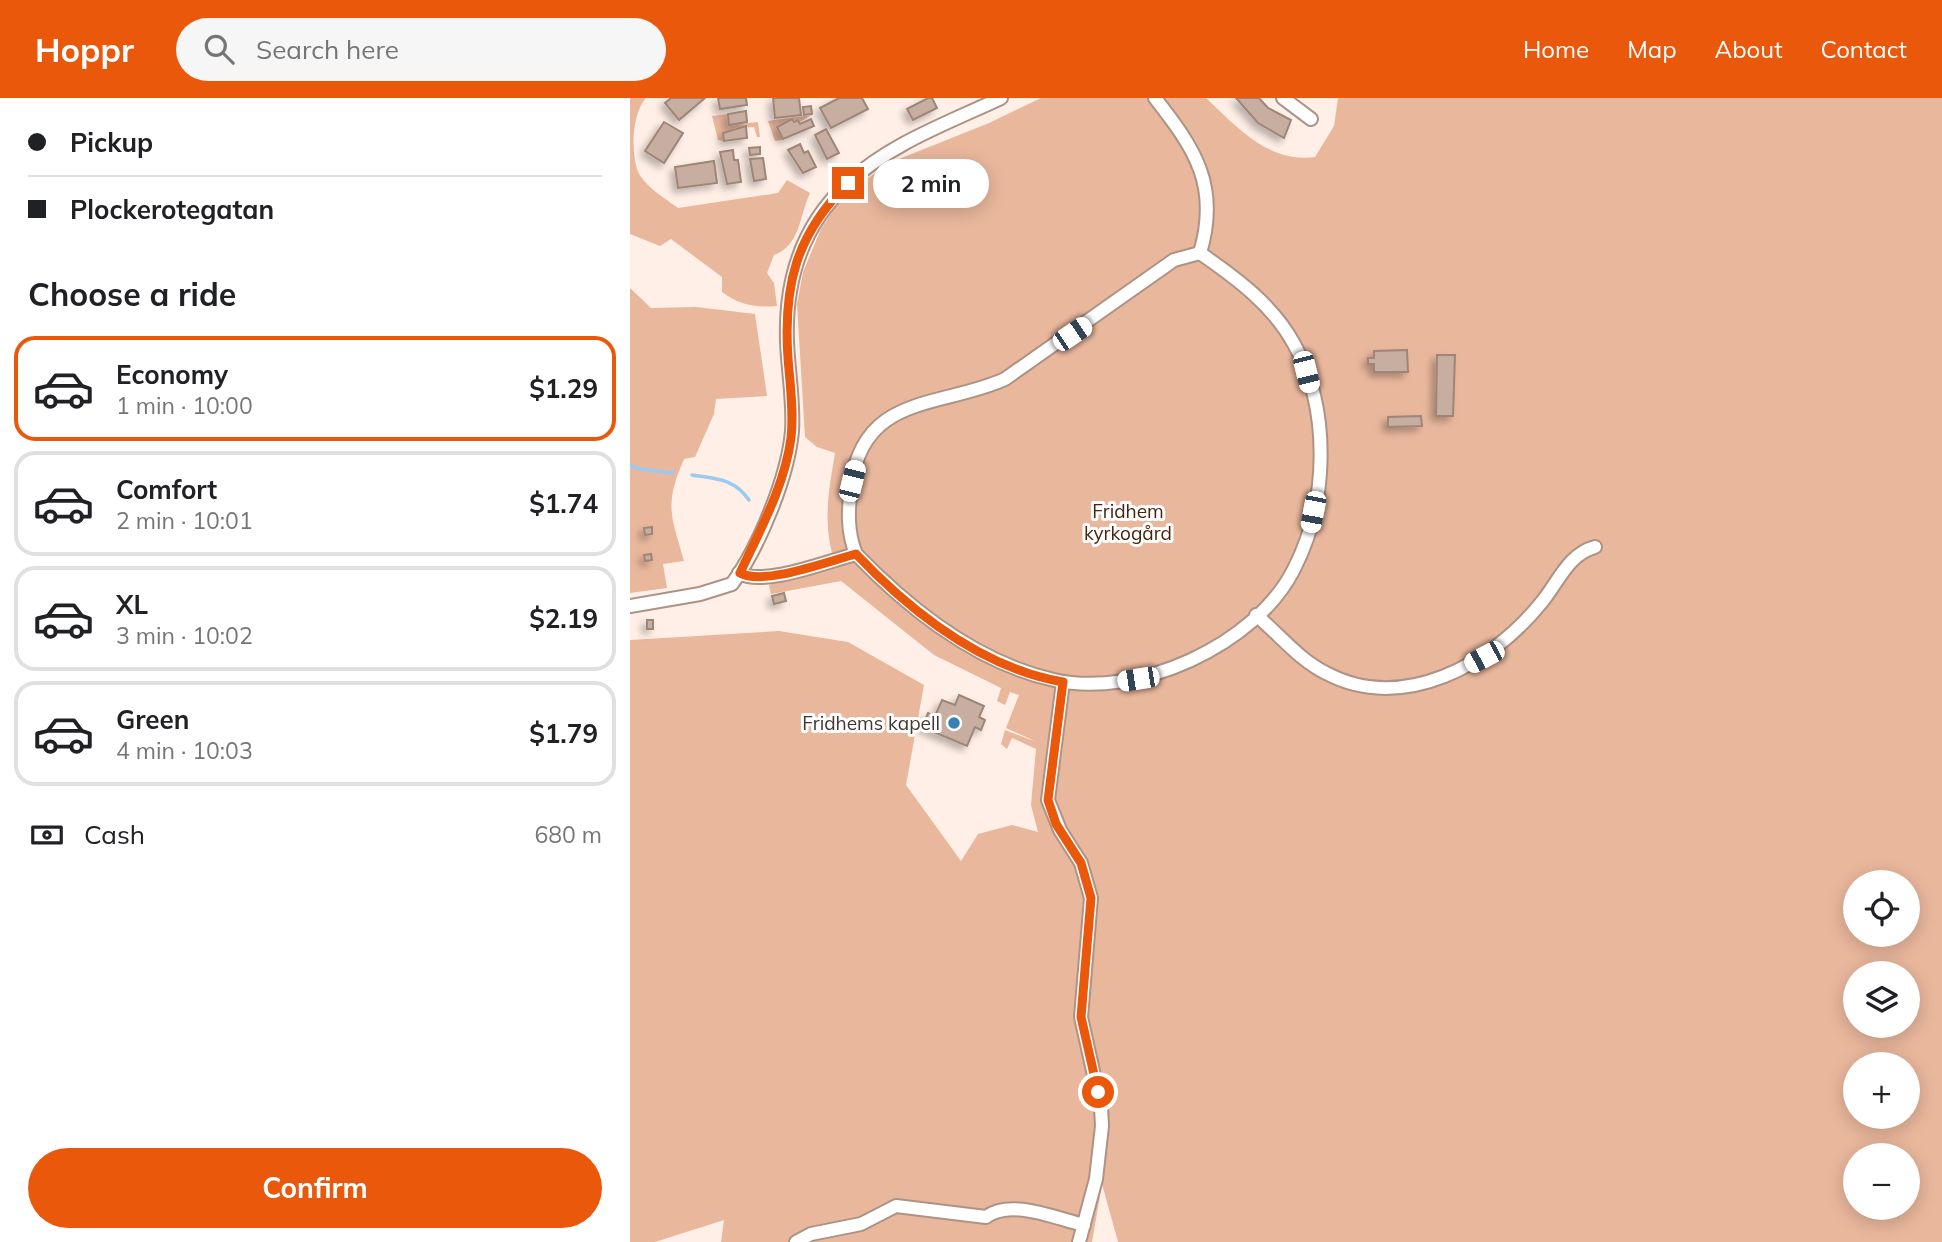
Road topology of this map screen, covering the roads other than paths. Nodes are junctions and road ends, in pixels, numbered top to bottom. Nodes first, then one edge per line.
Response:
1 (1001, 98) edge
2 (1155, 98) edge
3 (1283, 98) edge
4 (1311, 119) dead end
5 (1200, 253) junction
6 (1595, 547) dead end
7 (856, 554) junction
8 (736, 578) junction
9 (630, 606) edge
10 (1256, 615) junction
11 (1063, 682) junction
12 (1084, 1225) junction
13 (796, 1242) edge
14 (1079, 1242) edge

1 - 8 street
2 - 5 street
3 - 4 street
5 - 7 street
5 - 10 street
6 - 10 street
7 - 8 street
7 - 11 street
8 - 9 street
10 - 11 street
11 - 12 street
12 - 13 street
12 - 14 street

